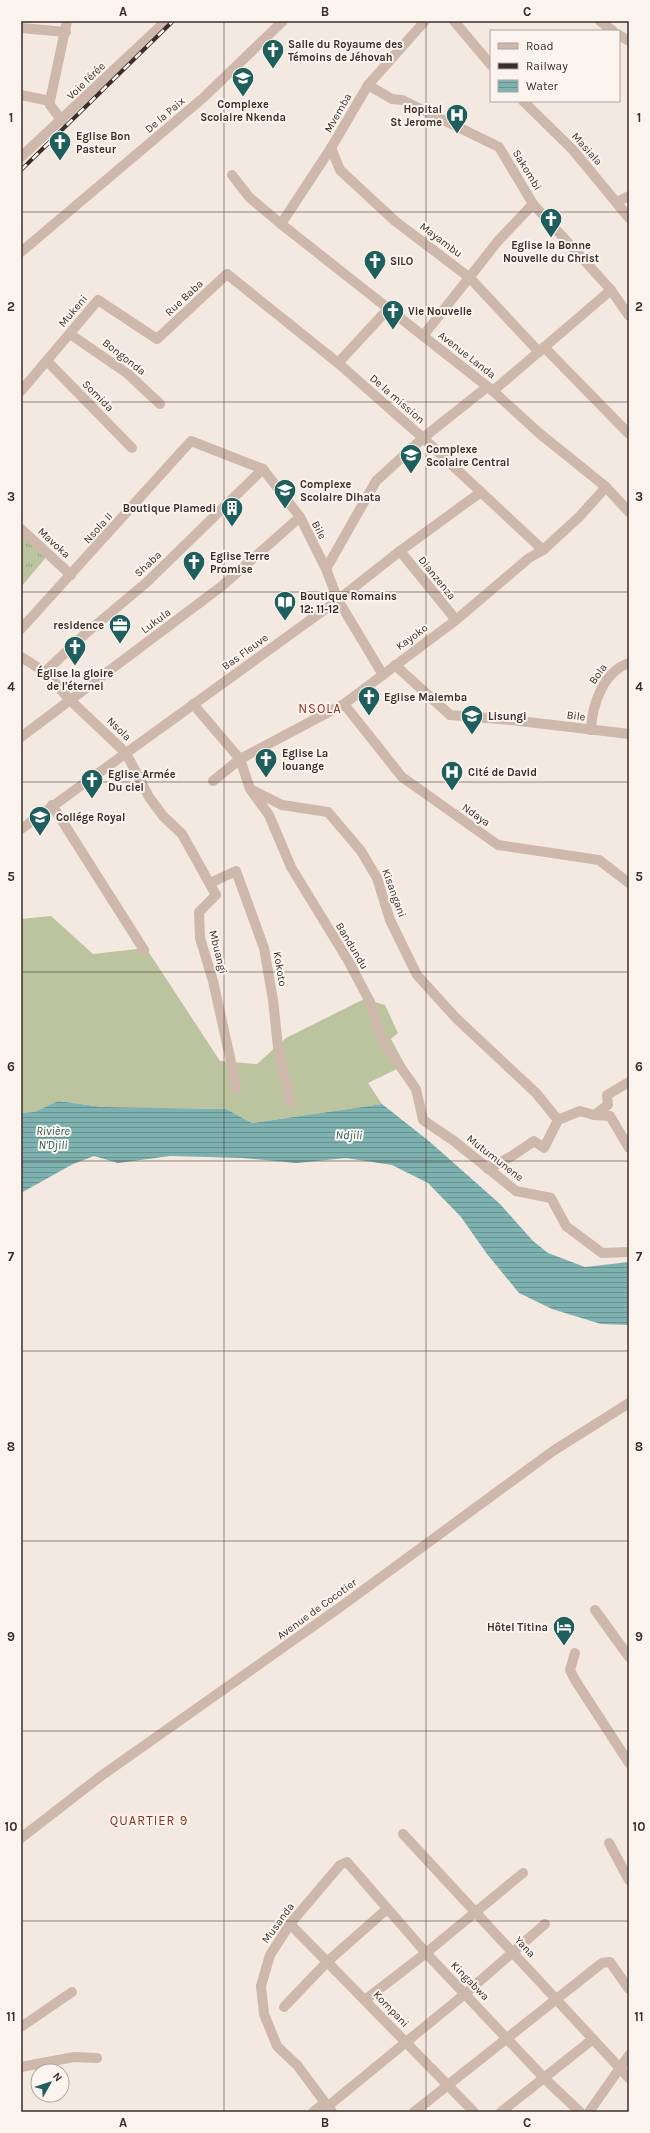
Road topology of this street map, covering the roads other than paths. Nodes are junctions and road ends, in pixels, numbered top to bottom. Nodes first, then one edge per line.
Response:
1 (67, 21) edge
2 (166, 21) edge
3 (283, 21) edge
4 (425, 21) edge
5 (454, 21) edge
6 (600, 21) edge
7 (21, 28) edge
8 (612, 30) edge
9 (66, 32) junction
10 (620, 36) edge
11 (629, 41) edge
12 (490, 64) edge
13 (368, 86) junction
14 (21, 95) edge
15 (50, 101) junction
16 (524, 102) edge
17 (62, 121) junction
18 (331, 148) junction
19 (21, 157) edge
20 (232, 175) dead end
21 (629, 196) edge
22 (617, 202) junction
23 (533, 204) junction
24 (629, 218) edge
25 (281, 224) junction
26 (21, 252) edge
27 (227, 274) joint
28 (470, 278) junction
29 (611, 290) junction
30 (389, 308) junction
31 (629, 316) edge
32 (70, 334) junction
33 (423, 336) junction
34 (157, 339) joint
35 (541, 350) junction
36 (47, 361) junction
37 (338, 363) junction
38 (490, 389) junction
39 (21, 391) edge
40 (160, 404) dead end
41 (629, 434) edge
42 (423, 438) junction
43 (132, 448) dead end
44 (263, 469) junction
45 (606, 488) junction
46 (481, 492) junction
47 (629, 512) edge
48 (300, 518) junction
49 (21, 529) edge
50 (543, 550) junction
51 (400, 551) junction
52 (326, 569) junction
53 (71, 575) junction
54 (338, 600) junction
55 (456, 620) junction
56 (21, 629) edge
57 (21, 657) edge
58 (629, 663) edge
59 (395, 665) junction
60 (45, 672) junction
61 (383, 675) junction
62 (70, 700) junction
63 (193, 704) junction
64 (344, 704) junction
65 (591, 730) junction
66 (629, 734) edge
67 (21, 737) edge
68 (126, 753) junction
69 (240, 759) junction
70 (212, 780) dead end
71 (250, 789) junction
72 (52, 805) junction
73 (21, 829) edge
74 (182, 834) joint
75 (629, 882) edge
76 (210, 883) junction
77 (144, 950) dead end
78 (629, 1082) edge
79 (237, 1089) dead end
80 (290, 1103) dead end
81 (594, 1116) junction
82 (423, 1120) joint
83 (558, 1120) junction
84 (629, 1148) edge
85 (488, 1168) junction
86 (629, 1252) edge
87 (629, 1403) edge
88 (595, 1610) dead end
89 (575, 1653) dead end
90 (629, 1657) edge
91 (629, 1763) edge
92 (403, 1834) dead end
93 (21, 1838) edge
94 (609, 1843) dead end
95 (347, 1862) joint
96 (523, 1873) dead end
97 (629, 1880) edge
98 (387, 1909) junction
99 (476, 1911) junction
100 (290, 1924) junction
101 (545, 1924) dead end
102 (512, 1952) junction
103 (426, 1953) junction
104 (326, 1962) junction
105 (629, 1989) edge
106 (72, 1992) dead end
107 (466, 1994) junction
108 (365, 2000) junction
109 (558, 2000) junction
110 (284, 2007) dead end
111 (21, 2027) edge
112 (508, 2038) junction
113 (593, 2039) junction
114 (406, 2042) junction
115 (629, 2055) edge
116 (97, 2058) dead end
117 (21, 2068) edge
118 (620, 2068) junction
119 (629, 2078) edge
120 (544, 2079) junction
121 (447, 2084) junction
122 (328, 2107) edge
123 (313, 2112) edge
124 (414, 2112) edge
125 (474, 2112) edge
126 (502, 2112) edge
127 (580, 2112) edge
128 (589, 2112) edge

1 - 9 street
2 - 17 street, Voie férée
3 - 26 street, De la Paix
4 - 13 street, Mvemba
5 - 12 street
6 - 8 street
7 - 9 street
9 - 15 street
10 - 11 street
13 - 18 street, Mvemba
13 - 23 street, Sakombi
14 - 15 street
15 - 17 street
16 - 22 street, Masiala
17 - 19 street, Voie férée
18 - 25 street, Mvemba
18 - 28 street, Mayambu
20 - 25 street, Avenue Landa
21 - 22 street
22 - 24 street, Masiala
23 - 28 street
23 - 29 street, Sakombi
25 - 30 street, Avenue Landa
27 - 34 street, Rue Baba
27 - 37 street, De la mission
28 - 33 street
28 - 35 street, Mayambu
29 - 31 street, Sakombi
29 - 35 street
30 - 33 street, Avenue Landa
30 - 37 street
32 - 34 street, Mukeni
32 - 36 street, Mukeni
32 - 40 street, Bongonda
33 - 38 street, Avenue Landa
35 - 38 street
35 - 41 street, Mayambu
36 - 39 street, Mukeni
36 - 43 street, Somida
37 - 42 street, De la mission
38 - 42 street
38 - 45 street, Avenue Landa
42 - 46 street, De la mission
42 - 52 street
44 - 48 street, Bile
44 - 53 street, Nsola II
44 - 60 street, Shaba
45 - 47 street, Avenue Landa
45 - 50 street, Kayoko
46 - 50 street, De la mission
46 - 51 street, Bas Fleuve
48 - 52 street, Bile
48 - 62 street, Lukula
49 - 53 street, Mavoka
50 - 55 street, Kayoko
51 - 54 street, Bas Fleuve
51 - 55 street, Dianzenza
52 - 54 street, Bile
53 - 56 street, Nsola II
54 - 61 street, Bile
54 - 63 street, Bas Fleuve
55 - 59 street, Kayoko
57 - 60 street, Nsola
58 - 65 street, Bola
59 - 61 street, Kayoko
59 - 65 street, Bile
60 - 62 street, Nsola
61 - 64 street, Kayoko
62 - 67 street, Lukula
62 - 68 street, Nsola
63 - 68 street, Bas Fleuve
63 - 69 street
64 - 69 street, Kayoko
64 - 75 street, Ndaya
65 - 66 street, Bile
68 - 72 street, Bas Fleuve
68 - 74 street, Nsola
69 - 70 street, Kayoko
69 - 71 street
71 - 82 street, Bandundu
71 - 83 street, Kisangani
72 - 73 street, Bas Fleuve
72 - 77 street
74 - 76 street, Mbuangi
76 - 79 street, Mbuangi
76 - 80 street, Kokoto
78 - 81 street
81 - 83 street
81 - 84 street
82 - 85 street, Mutumunene
83 - 85 street
85 - 86 street, Mutumunene
87 - 93 street, Avenue de Cocotier
88 - 90 street
89 - 91 street
92 - 99 street, Yana
94 - 97 street
95 - 98 street, Kingabwa
95 - 100 street, Musanda
96 - 99 street
98 - 103 street, Kingabwa
98 - 104 street
99 - 102 street, Yana
99 - 103 street
100 - 104 street, Kompani
100 - 122 street, Musanda
101 - 102 street
102 - 107 street
102 - 109 street, Yana
103 - 107 street, Kingabwa
103 - 108 street
104 - 108 street, Kompani
104 - 110 street
105 - 109 street
106 - 111 street
107 - 112 street, Kingabwa
107 - 114 street
108 - 114 street, Kompani
109 - 112 street
109 - 113 street, Yana
112 - 120 street, Kingabwa
112 - 121 street
113 - 118 street, Yana
113 - 120 street
114 - 121 street, Kompani
114 - 122 street
115 - 118 street
116 - 117 street
118 - 119 street, Yana
118 - 128 street
120 - 126 street
120 - 127 street, Kingabwa
121 - 124 street
121 - 125 street, Kompani
122 - 123 street

